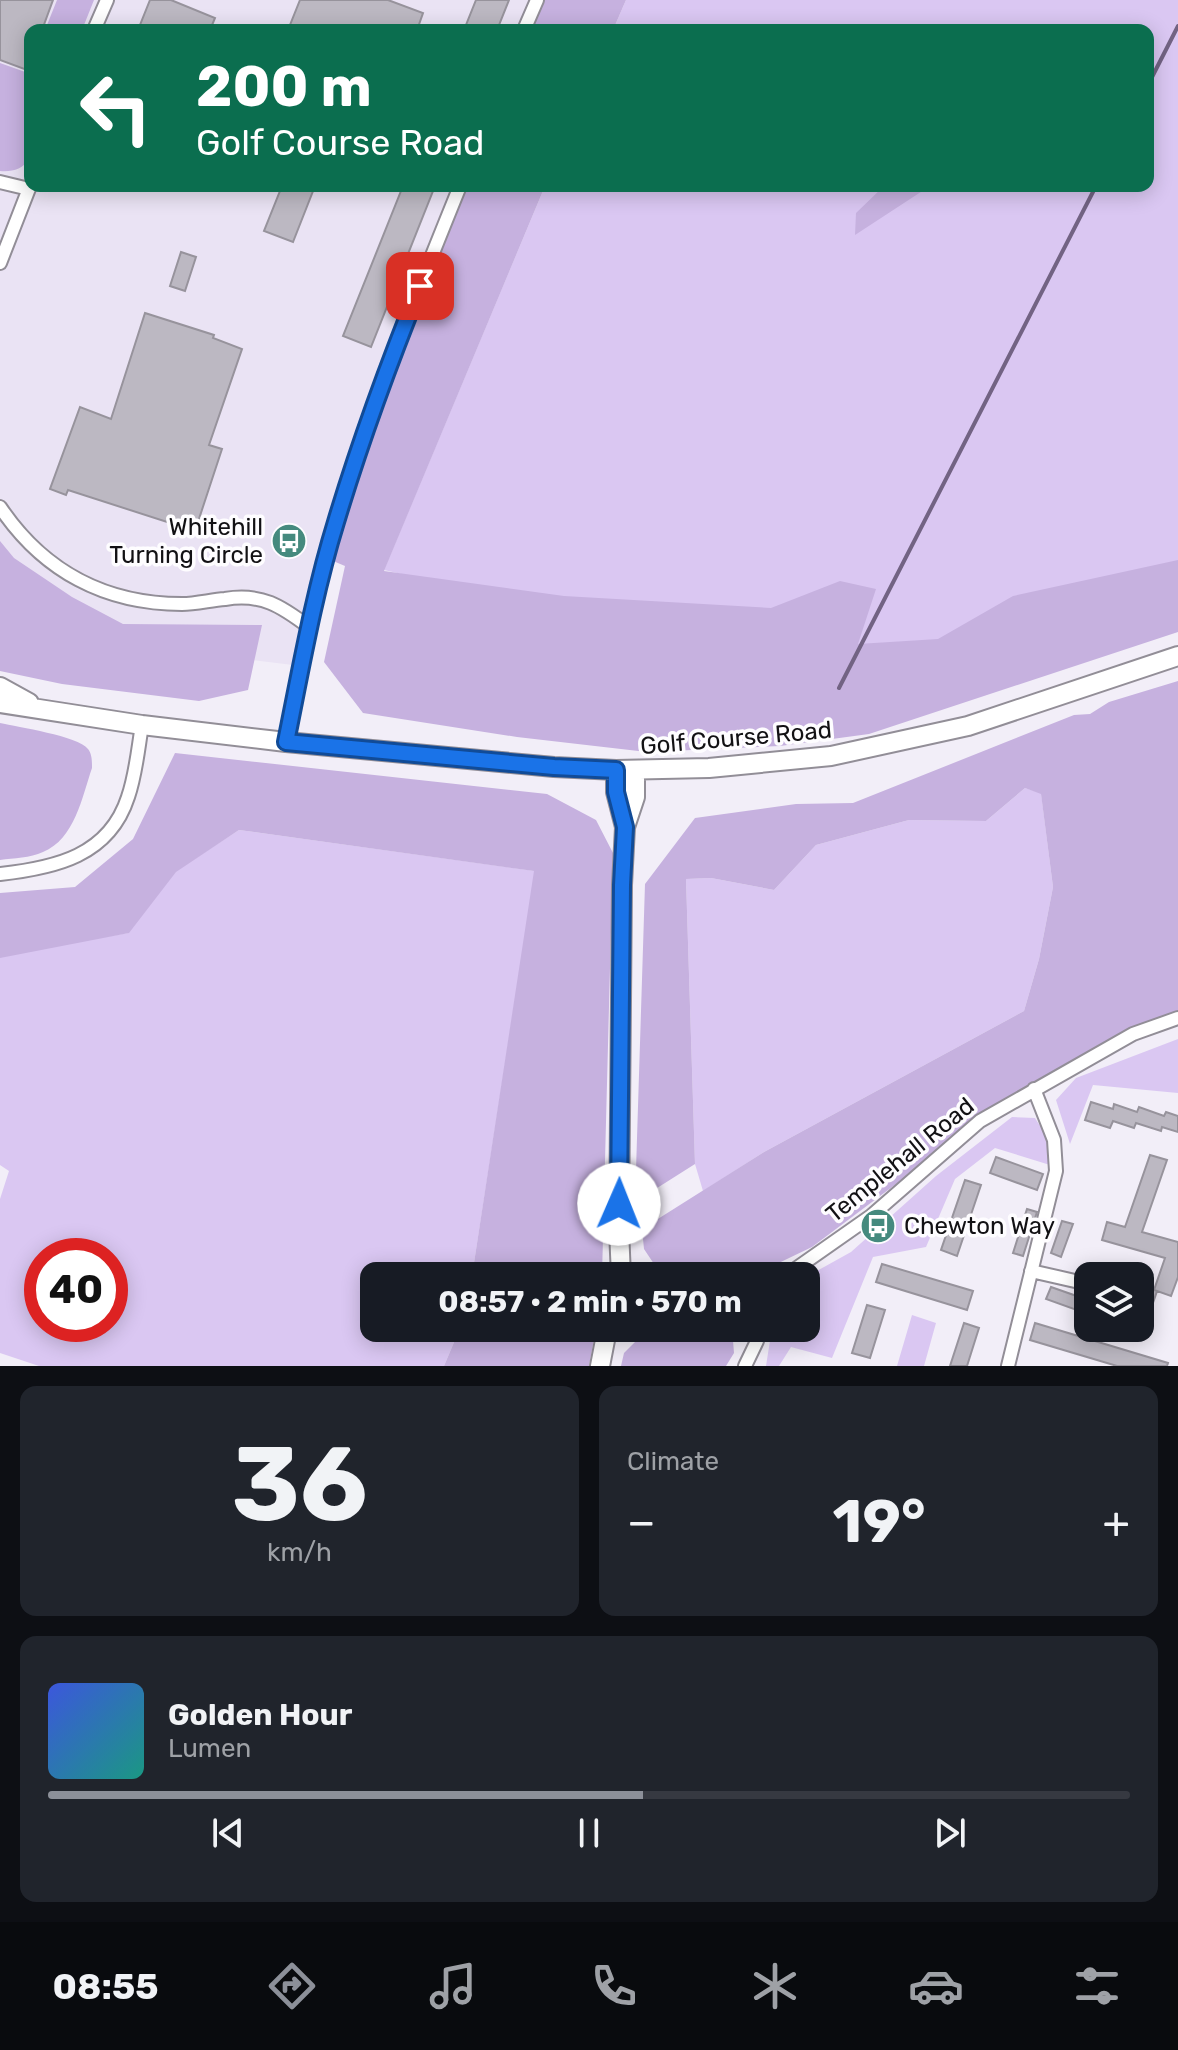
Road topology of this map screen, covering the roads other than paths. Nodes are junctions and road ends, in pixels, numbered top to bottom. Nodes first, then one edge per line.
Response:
1 (107, 0) edge
2 (537, 0) edge
3 (97, 24) edge
4 (527, 24) edge
5 (0, 182) edge
6 (24, 187) edge
7 (28, 192) edge
8 (458, 192) edge
9 (0, 263) edge
10 (0, 507) edge
11 (309, 627) junction
12 (1178, 656) edge
13 (0, 687) edge
14 (0, 703) edge
15 (38, 708) junction
16 (142, 725) junction
17 (286, 742) junction
18 (616, 770) junction
19 (635, 770) junction
20 (625, 827) junction
21 (0, 874) edge
22 (1178, 1018) edge
23 (1034, 1089) junction
24 (620, 1262) edge
25 (805, 1262) edge
26 (1031, 1271) junction
27 (1074, 1281) edge
28 (605, 1342) edge
29 (757, 1342) edge
30 (600, 1366) edge
31 (745, 1366) edge
32 (1008, 1366) edge

1 - 3 street
2 - 4 street
5 - 6 street
7 - 9 street
8 - 11 street
10 - 11 street
11 - 17 street
12 - 19 street, Golf Course Road
13 - 15 street
14 - 15 street, Golf Course Road
15 - 16 street, Golf Course Road
16 - 17 street, Golf Course Road
16 - 21 street
17 - 18 street, Golf Course Road
18 - 19 street, Golf Course Road
18 - 20 street
19 - 20 street
20 - 24 street
22 - 23 street, Templehall Road
23 - 25 street, Templehall Road
23 - 26 street
26 - 27 street
26 - 32 street
28 - 30 street
29 - 31 street

